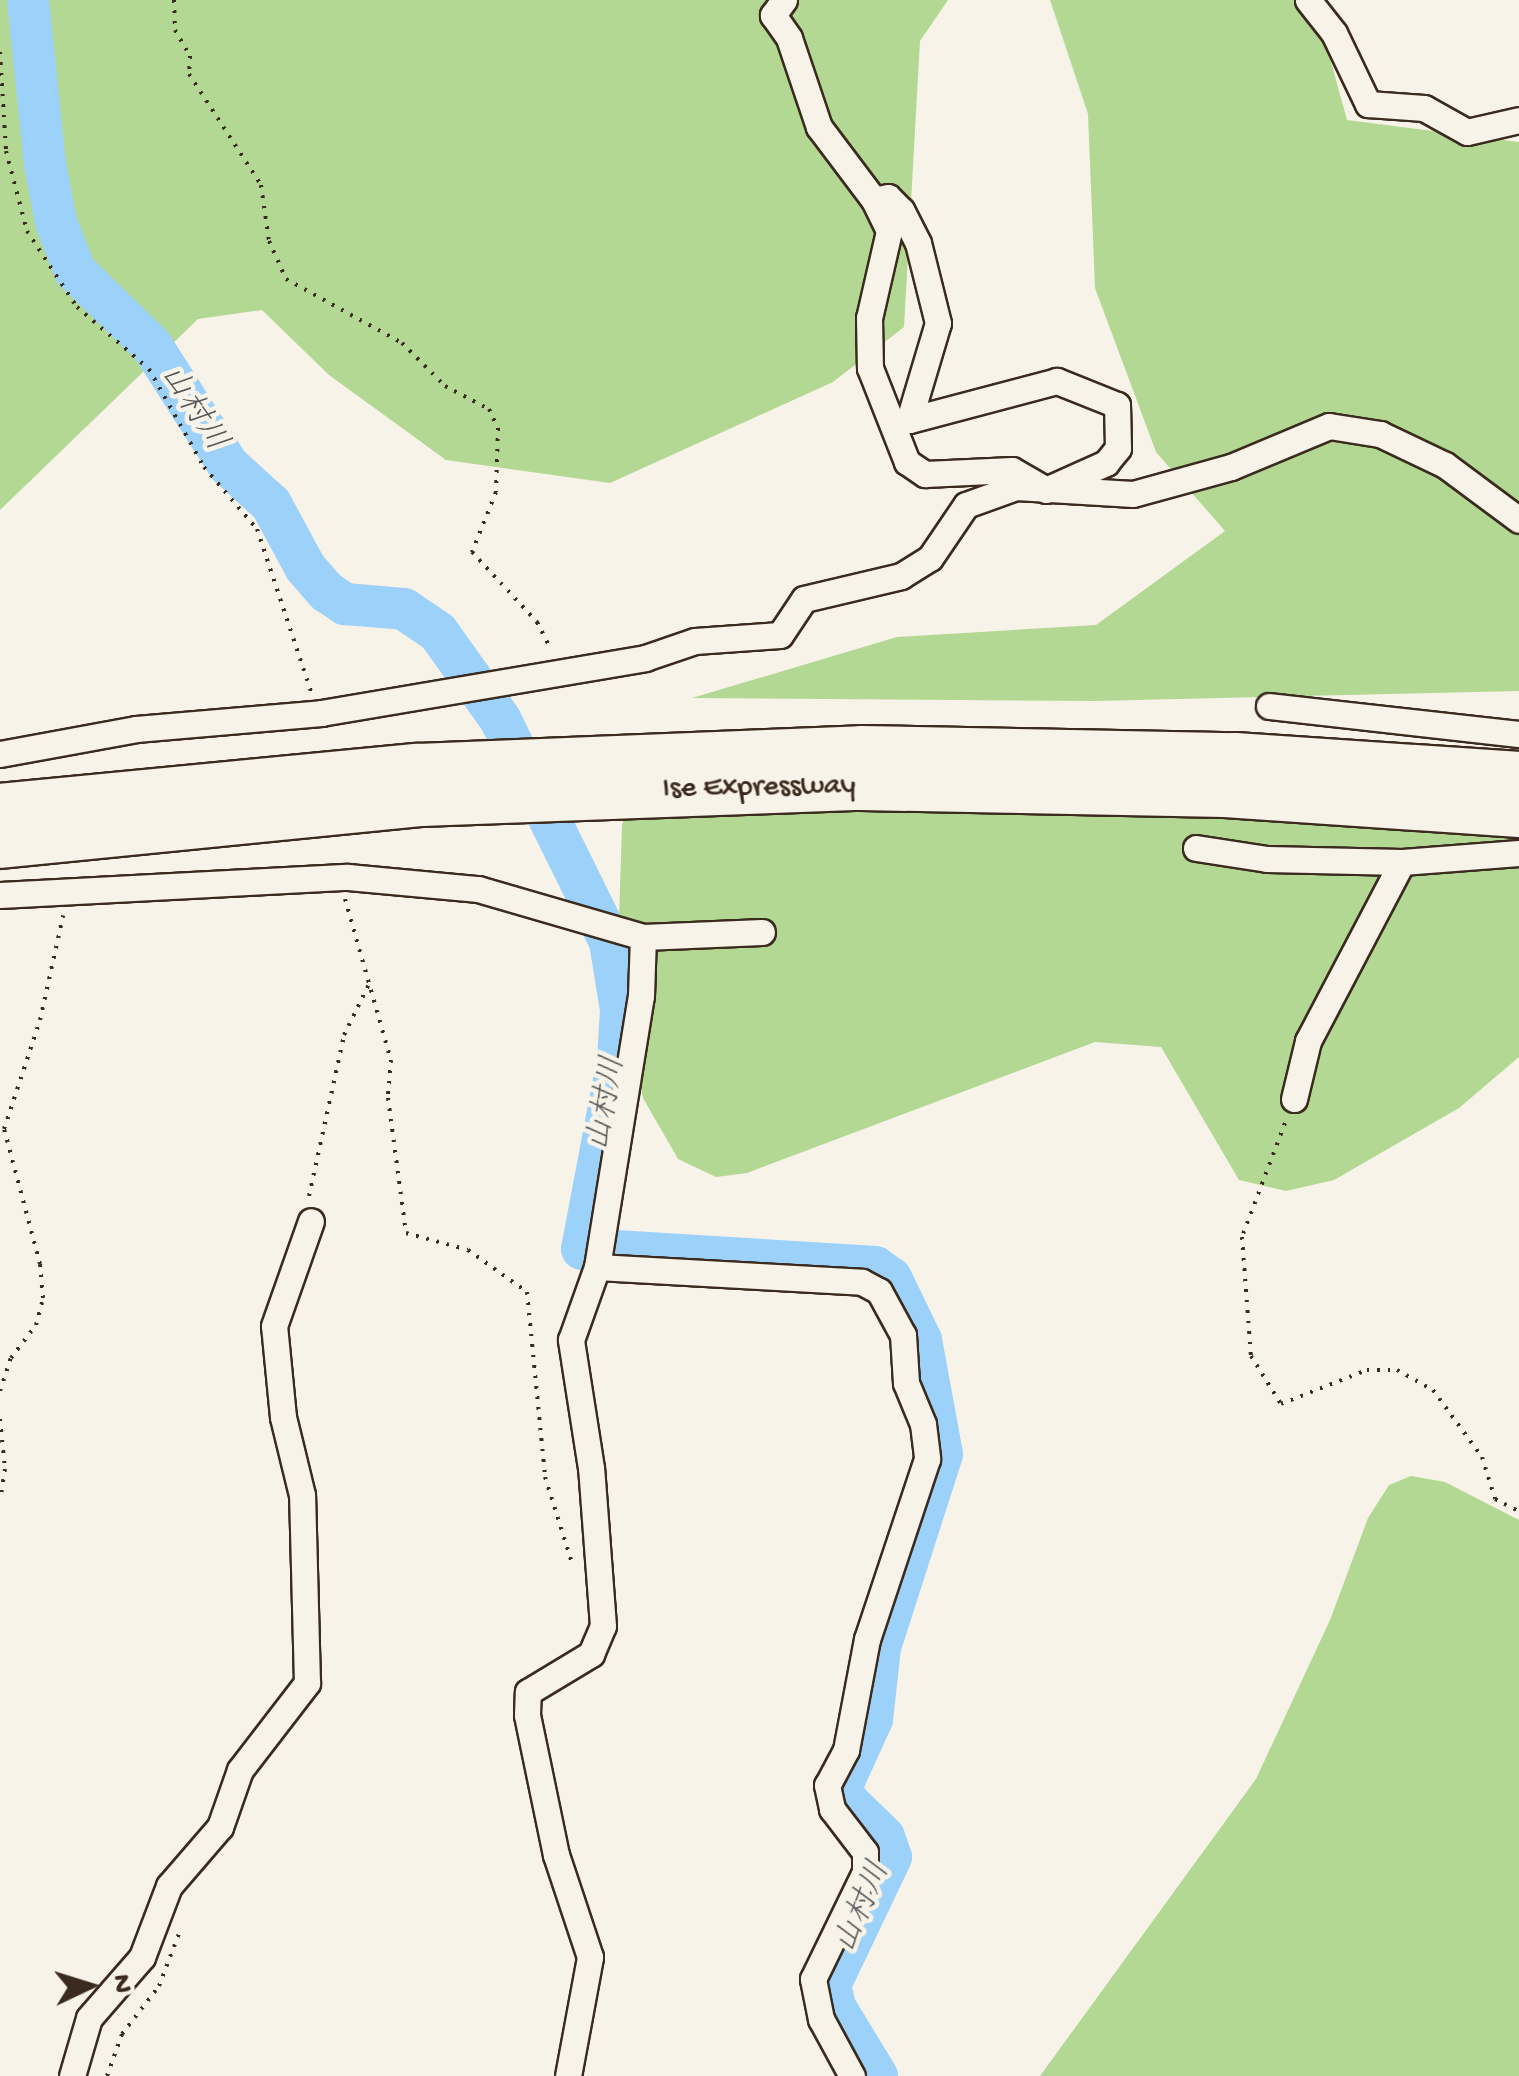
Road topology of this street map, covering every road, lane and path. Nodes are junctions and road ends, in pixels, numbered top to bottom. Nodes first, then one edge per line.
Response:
1 (174, 0) edge
2 (784, 0) edge
3 (1308, 0) edge
4 (0, 52) edge
5 (1519, 120) edge
6 (874, 200) junction
7 (901, 423) junction
8 (1046, 490) junction
9 (1519, 520) edge
10 (558, 672) junction
11 (1269, 706) dead end
12 (321, 713) junction
13 (1519, 734) edge
14 (0, 754) edge
15 (1519, 776) edge
16 (0, 808) edge
17 (1519, 814) edge
18 (0, 844) edge
19 (1196, 848) dead end
20 (1519, 853) edge
21 (1402, 862) junction
22 (348, 876) junction
23 (60, 889) junction
24 (0, 894) edge
25 (762, 932) dead end
26 (643, 937) junction
27 (368, 986) junction
28 (1294, 1100) joint
29 (311, 1221) joint
30 (597, 1267) junction
31 (0, 1391) edge
32 (0, 1419) edge
33 (0, 1499) edge
34 (1519, 1511) edge
35 (606, 1596) junction
36 (72, 2076) edge
37 (568, 2076) edge
38 (852, 2076) edge

1 - 10 path
2 - 6 street
3 - 5 street
4 - 12 path
6 - 7 street
6 - 7 street
7 - 8 street
7 - 8 street
8 - 9 street
8 - 10 street
10 - 12 street
11 - 13 street
12 - 14 street
15 - 16 highway, Ise Expressway
17 - 18 highway, Ise Expressway
19 - 21 street
20 - 21 street
21 - 28 street
22 - 23 street
22 - 26 street
22 - 27 path
23 - 24 street
23 - 31 path
25 - 26 street
26 - 30 street
27 - 29 path
27 - 35 path
28 - 34 path
29 - 36 street
30 - 35 street
30 - 38 street
32 - 33 path
35 - 37 street

